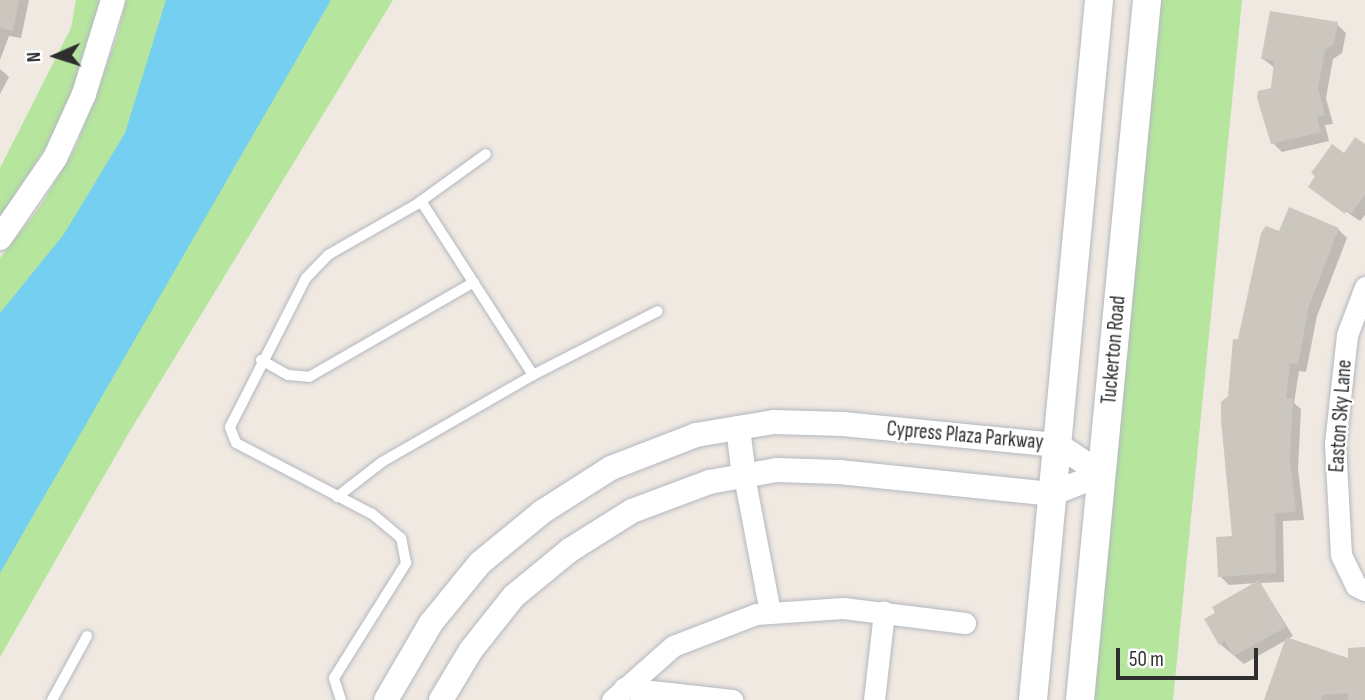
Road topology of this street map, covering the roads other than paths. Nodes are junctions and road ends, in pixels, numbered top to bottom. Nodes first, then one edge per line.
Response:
1 (113, 0) edge
2 (1099, 0) edge
3 (1147, 0) edge
4 (486, 154) dead end
5 (421, 201) junction
6 (0, 238) edge
7 (474, 282) junction
8 (1365, 287) edge
9 (658, 312) dead end
10 (261, 359) junction
11 (533, 375) junction
12 (738, 428) junction
13 (1058, 445) junction
14 (1102, 474) junction
15 (744, 476) junction
16 (1051, 494) junction
17 (337, 497) junction
18 (1361, 588) edge
19 (771, 612) junction
20 (884, 612) junction
21 (965, 623) dead end
22 (87, 636) dead end
23 (618, 694) edge
24 (340, 699) edge
25 (52, 700) edge
26 (386, 700) edge
27 (441, 700) edge
28 (732, 700) edge
29 (874, 700) edge
30 (1033, 700) edge
31 (1080, 700) edge

1 - 6 street
2 - 13 main road
3 - 14 main road, Tuckerton Road
4 - 5 lane
5 - 7 lane
5 - 10 lane
7 - 10 lane
7 - 11 lane
8 - 18 street, Easton Sky Lane
9 - 11 lane
10 - 17 lane
11 - 17 lane
12 - 13 street, Cypress Plaza Parkway
12 - 15 street
12 - 26 street, Cypress Plaza Parkway
13 - 14 street, Cypress Plaza Parkway
13 - 16 main road
14 - 16 street
14 - 31 main road, Tuckerton Road
15 - 16 street
15 - 19 street
15 - 27 street
16 - 30 main road
17 - 24 lane
19 - 20 street
19 - 23 street
20 - 21 street
20 - 29 street
22 - 25 lane
23 - 28 street

